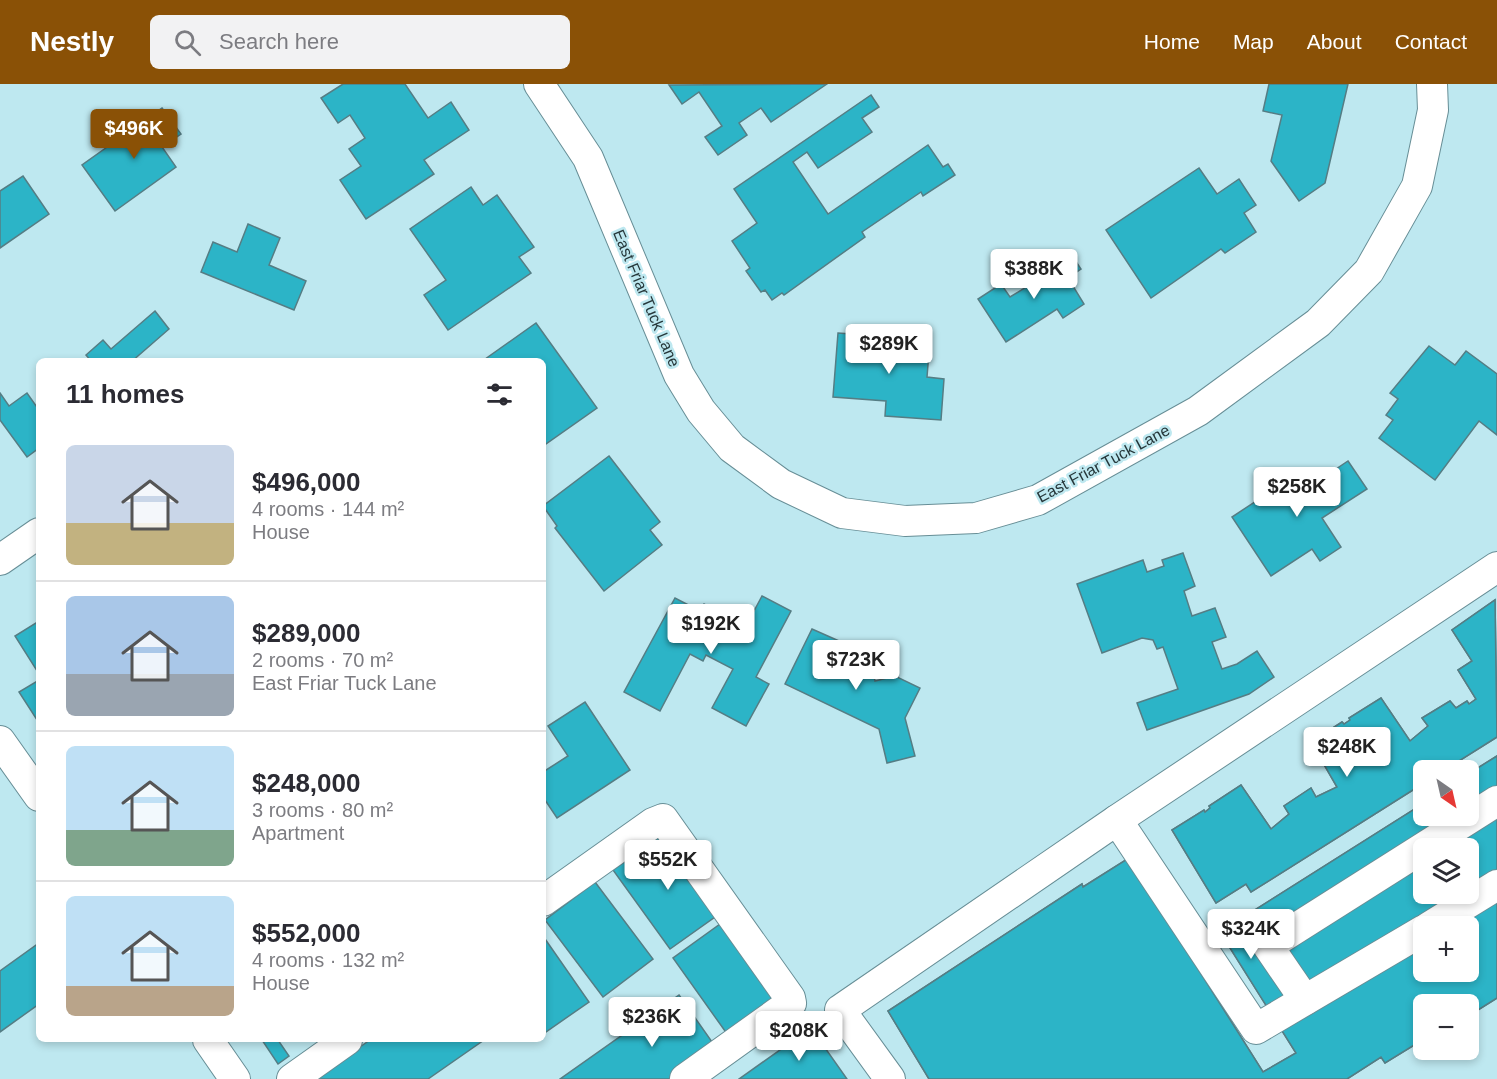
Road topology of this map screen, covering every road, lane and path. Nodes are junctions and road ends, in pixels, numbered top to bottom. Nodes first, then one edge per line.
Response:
1 (539, 84) edge
2 (1432, 84) edge
3 (36, 535) edge
4 (0, 560) edge
5 (1497, 567) edge
6 (0, 741) edge
7 (36, 792) edge
8 (1497, 801) edge
9 (1117, 820) junction
10 (1497, 885) edge
11 (546, 899) edge
12 (1447, 916) edge
13 (1413, 936) edge
14 (1305, 1000) junction
15 (209, 1042) edge
16 (344, 1042) edge
17 (235, 1079) edge
18 (292, 1079) edge
19 (685, 1079) edge
20 (890, 1079) edge

1 - 2 street, East Friar Tuck Lane
3 - 4 street
5 - 9 street
6 - 7 street
8 - 14 street
9 - 14 street
9 - 20 street
10 - 12 street
11 - 19 street
13 - 14 street
15 - 17 street
16 - 18 street

